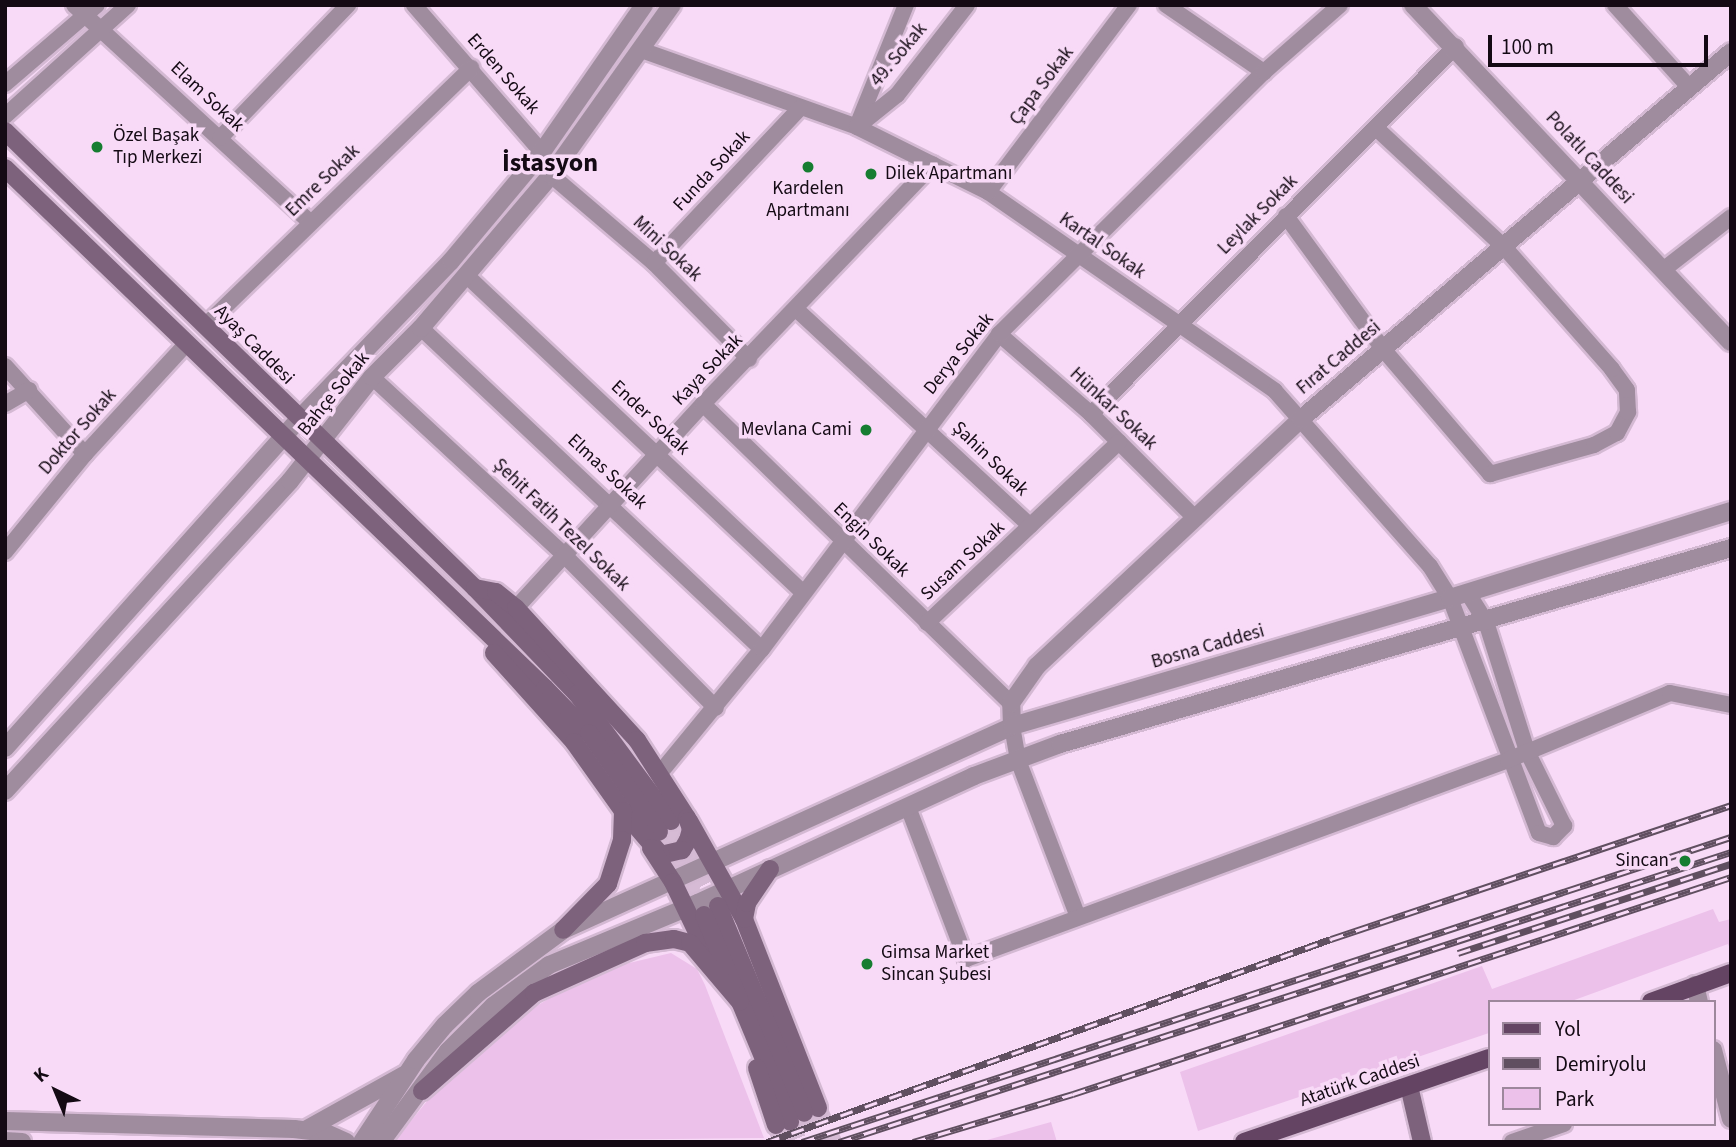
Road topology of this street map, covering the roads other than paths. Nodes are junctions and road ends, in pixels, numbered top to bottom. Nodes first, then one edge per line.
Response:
1 (128, 5) edge
2 (348, 5) edge
3 (414, 5) edge
4 (644, 5) edge
5 (673, 5) edge
6 (906, 5) edge
7 (967, 5) edge
8 (1129, 5) edge
9 (1166, 5) edge
10 (1340, 5) edge
11 (1413, 5) edge
12 (1615, 5) edge
13 (86, 9) edge
14 (103, 30) junction
15 (1455, 46) junction
16 (643, 51) junction
17 (1731, 52) edge
18 (471, 68) junction
19 (1264, 72) junction
20 (5, 84) edge
21 (1689, 87) junction
22 (800, 108) junction
23 (5, 116) edge
24 (857, 127) junction
25 (1376, 128) junction
26 (5, 131) edge
27 (220, 138) junction
28 (542, 152) junction
29 (933, 164) junction
30 (5, 168) edge
31 (551, 175) junction
32 (1581, 180) junction
33 (988, 192) junction
34 (1286, 216) junction
35 (1731, 216) edge
36 (310, 222) junction
37 (1504, 247) junction
38 (1077, 255) junction
39 (654, 262) junction
40 (1663, 270) junction
41 (466, 275) junction
42 (796, 309) junction
43 (205, 326) junction
44 (1180, 326) junction
45 (421, 328) junction
46 (999, 334) junction
47 (1731, 342) edge
48 (186, 344) junction
49 (1383, 349) junction
50 (749, 359) junction
51 (5, 366) edge
52 (372, 377) junction
53 (29, 390) junction
54 (5, 404) edge
55 (703, 404) junction
56 (1091, 414) junction
57 (299, 419) junction
58 (1301, 419) junction
59 (927, 427) junction
60 (285, 439) junction
61 (323, 442) junction
62 (1119, 442) junction
63 (658, 453) junction
64 (85, 454) junction
65 (307, 459) junction
66 (613, 506) junction
67 (1731, 511) edge
68 (1196, 519) junction
69 (1030, 526) junction
70 (841, 541) junction
71 (1731, 548) edge
72 (5, 552) edge
73 (565, 556) junction
74 (475, 588) junction
75 (803, 593) junction
76 (1459, 596) junction
77 (460, 605) junction
78 (516, 608) junction
79 (1486, 622) junction
80 (927, 623) junction
81 (1459, 629) junction
82 (762, 649) junction
83 (1012, 703) junction
84 (1731, 705) edge
85 (716, 708) junction
86 (1012, 726) junction
87 (5, 748) edge
88 (1527, 751) junction
89 (1018, 760) junction
90 (1508, 760) junction
91 (660, 773) junction
92 (5, 791) edge
93 (908, 807) junction
94 (623, 811) junction
95 (672, 824) junction
96 (651, 848) junction
97 (713, 865) junction
98 (770, 869) junction
99 (673, 882) junction
100 (728, 889) junction
101 (685, 908) junction
102 (1078, 917) junction
103 (744, 919) junction
104 (563, 930) junction
105 (712, 964) junction
106 (1731, 973) edge
107 (1697, 994) edge
108 (1662, 1000) edge
109 (740, 1002) junction
110 (1488, 1058) edge
111 (1716, 1072) edge
112 (407, 1073) junction
113 (1409, 1086) junction
114 (422, 1091) junction
115 (797, 1117) junction
116 (1731, 1119) edge
117 (5, 1121) edge
118 (1558, 1126) edge
119 (305, 1130) junction
120 (1263, 1139) edge
121 (5, 1141) edge
122 (22, 1142) edge
123 (346, 1142) edge
124 (362, 1142) edge
125 (381, 1142) edge
126 (1244, 1142) edge
127 (1422, 1142) edge
128 (1512, 1142) edge

1 - 14 street
2 - 27 street
3 - 18 street, Erden Sokak
4 - 28 street, Bahçe Sokak
5 - 16 street, Bahçe Sokak
6 - 24 street
7 - 24 street, 49. Sokak
8 - 33 street, Çapa Sokak
9 - 19 street
10 - 19 street, Derya Sokak
11 - 15 street, Polatlı Caddesi
12 - 21 street
13 - 14 street, Elam Sokak
13 - 20 street
14 - 23 street
14 - 27 street, Elam Sokak
15 - 25 street, Leylak Sokak
15 - 32 street, Polatlı Caddesi
16 - 22 street, Kartal Sokak
16 - 31 street, Bahçe Sokak
17 - 21 street, Fırat Caddesi
18 - 28 street, Erden Sokak
18 - 36 street, Emre Sokak
19 - 38 street, Derya Sokak
21 - 32 street, Fırat Caddesi
22 - 24 street, Kartal Sokak
22 - 39 street, Funda Sokak
24 - 29 street, Kartal Sokak
25 - 34 street, Leylak Sokak
25 - 37 street
26 - 43 main road, Ayaş Caddesi
27 - 36 street, Elam Sokak
28 - 31 street, Erden Sokak
28 - 57 street, Bahçe Sokak
29 - 33 street, Kartal Sokak
29 - 42 street, Kaya Sokak
30 - 48 main road
31 - 39 street, Mini Sokak
31 - 41 street, Bahçe Sokak
32 - 37 street, Fırat Caddesi
32 - 40 street, Polatlı Caddesi
33 - 38 street, Kartal Sokak
34 - 44 street, Leylak Sokak
34 - 49 street
35 - 40 street
36 - 43 street, Emre Sokak
37 - 49 street, Fırat Caddesi
37 - 49 street
38 - 44 street, Kartal Sokak
38 - 46 street, Derya Sokak
39 - 50 street, Mini Sokak
40 - 47 street, Polatlı Caddesi
41 - 45 street, Bahçe Sokak
41 - 63 street, Ender Sokak
42 - 50 street, Kaya Sokak
42 - 59 street, Şahin Sokak
43 - 57 main road, Ayaş Caddesi
44 - 56 street, Leylak Sokak
44 - 58 street, Kartal Sokak
45 - 52 street, Bahçe Sokak
45 - 66 street, Elmas Sokak
46 - 56 street, Hünkar Sokak
46 - 59 street, Derya Sokak
48 - 60 main road
48 - 64 street, Doktor Sokak
49 - 58 street, Fırat Caddesi
50 - 55 street, Kaya Sokak
51 - 53 street
52 - 61 street, Bahçe Sokak
52 - 73 street, Şehit Fatih Tezel Sokak
53 - 54 street
53 - 64 street
55 - 63 street, Kaya Sokak
55 - 70 street, Engin Sokak
56 - 62 street, Hünkar Sokak
57 - 60 street, Bahçe Sokak
57 - 61 main road, Ayaş Caddesi
58 - 68 street, Fırat Caddesi
58 - 76 street, Kartal Sokak
59 - 69 street, Şahin Sokak
59 - 70 street, Derya Sokak
60 - 65 main road
60 - 87 street, Bahçe Sokak
61 - 65 street, Bahçe Sokak
61 - 74 main road, Ayaş Caddesi
62 - 68 street, Hünkar Sokak
62 - 69 street, Susam Sokak
63 - 66 street, Kaya Sokak
63 - 75 street, Ender Sokak
64 - 72 street, Doktor Sokak
65 - 77 main road
65 - 92 street, Bahçe Sokak
66 - 73 street, Kaya Sokak
66 - 82 street, Elmas Sokak
67 - 76 street, Bosna Caddesi
68 - 83 street, Fırat Caddesi
69 - 80 street, Susam Sokak
70 - 75 street, Derya Sokak
70 - 80 street, Engin Sokak
71 - 79 street
73 - 78 street, Kaya Sokak
73 - 85 street, Şehit Fatih Tezel Sokak
74 - 78 main road
74 - 95 main road, Ayaş Caddesi
75 - 82 street, Derya Sokak
76 - 79 street, Kartal Sokak
76 - 81 street
76 - 86 street, Bosna Caddesi
77 - 94 main road
77 - 95 main road
78 - 91 main road
79 - 81 street
79 - 88 street, Kartal Sokak
80 - 83 street, Engin Sokak
81 - 89 street
81 - 90 street
82 - 85 street, Derya Sokak
83 - 86 street
84 - 88 street
85 - 91 street, Derya Sokak
86 - 89 street
86 - 97 street, Bosna Caddesi
88 - 90 street
88 - 90 street, Kartal Sokak
89 - 93 street
89 - 102 street
90 - 102 street
91 - 95 main road
93 - 98 street
93 - 102 street
94 - 96 main road
94 - 104 main road
95 - 96 main road
95 - 97 main road
96 - 99 main road
97 - 99 street, Bosna Caddesi
97 - 100 main road
98 - 100 street
98 - 103 main road
99 - 101 main road
99 - 104 street, Bosna Caddesi
100 - 101 street
100 - 103 main road
101 - 105 main road
101 - 114 street
103 - 115 main road
104 - 112 street, Bosna Caddesi
105 - 109 main road
105 - 114 main road
106 - 107 main road
107 - 108 main road
109 - 115 main road
109 - 115 main road
110 - 113 main road, Atatürk Caddesi
111 - 116 street
112 - 119 street
112 - 124 street, Bosna Caddesi
113 - 120 main road, Atatürk Caddesi
113 - 127 main road
114 - 125 street
117 - 119 street
118 - 128 street
119 - 123 street
120 - 126 main road, Atatürk Caddesi
121 - 122 street

